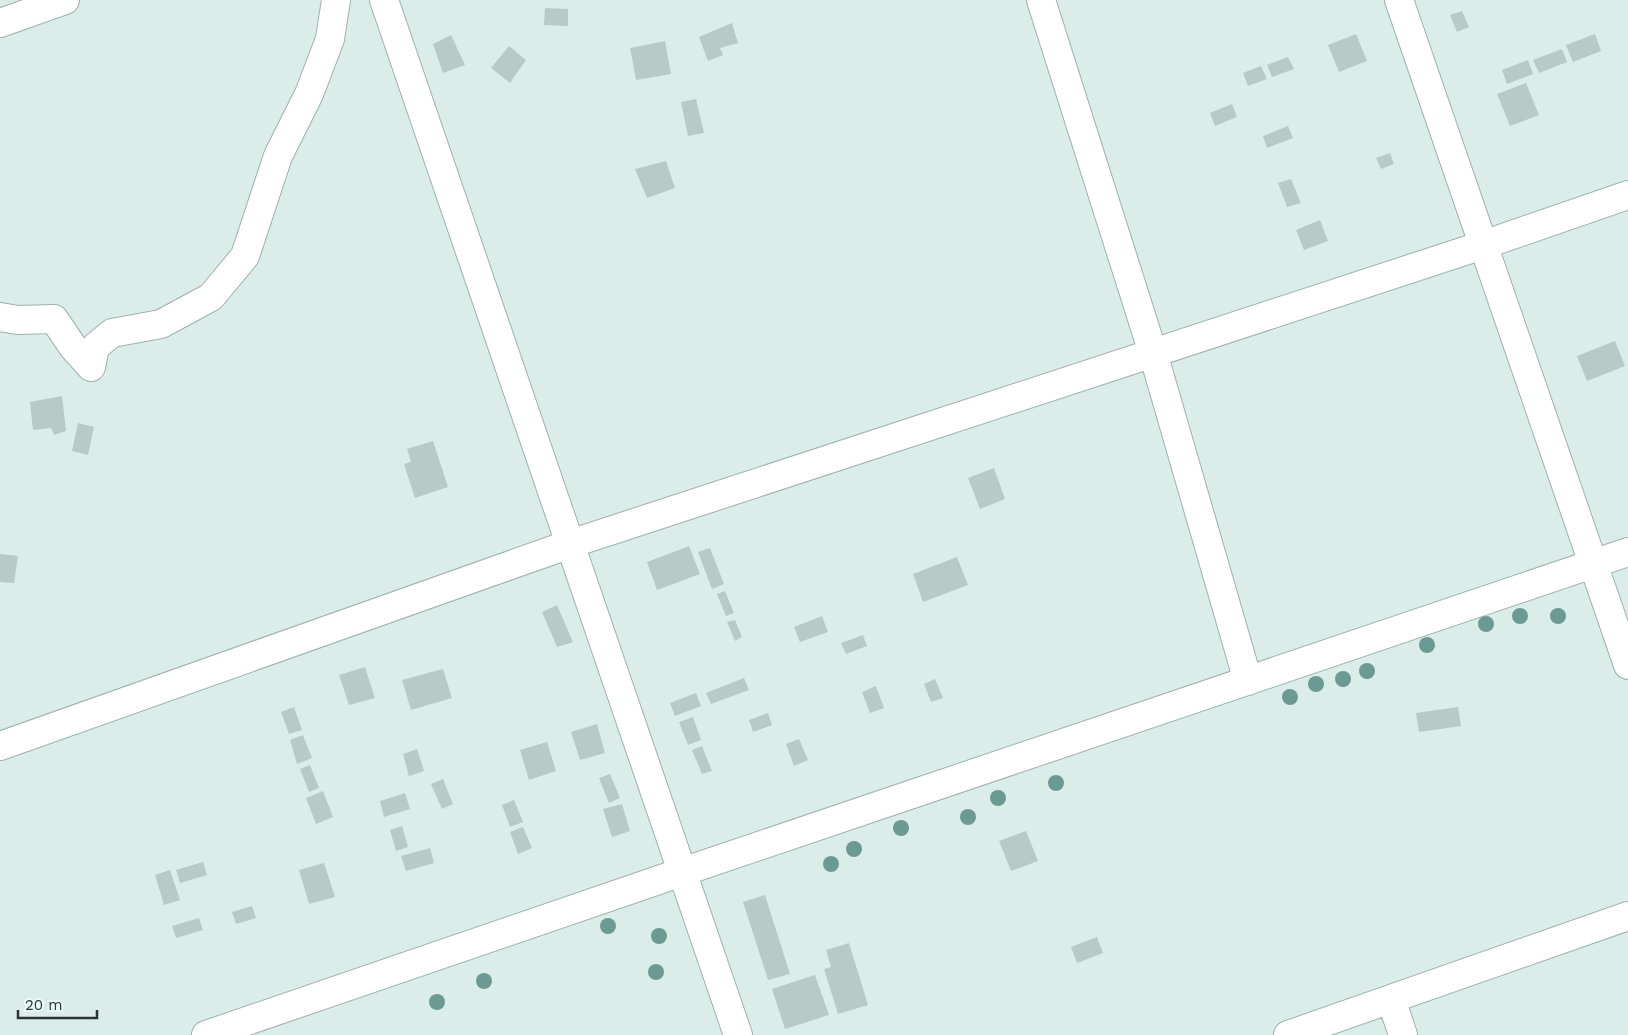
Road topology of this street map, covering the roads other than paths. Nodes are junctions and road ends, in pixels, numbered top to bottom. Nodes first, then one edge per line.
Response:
1 (65, 0) edge
2 (336, 0) edge
3 (384, 0) edge
4 (1041, 0) edge
5 (1399, 0) edge
6 (0, 23) edge
7 (1628, 195) edge
8 (1483, 245) junction
9 (0, 317) edge
10 (1153, 353) junction
11 (570, 544) junction
12 (1628, 552) edge
13 (1593, 564) junction
14 (1628, 665) edge
15 (1248, 681) junction
16 (0, 746) edge
17 (682, 872) junction
18 (1628, 916) edge
19 (1391, 999) junction
20 (206, 1035) edge
21 (738, 1035) edge
22 (1288, 1035) edge
23 (1403, 1035) edge

1 - 6 street
2 - 9 street
3 - 11 street
4 - 10 street
5 - 8 street
7 - 8 street
8 - 10 street
8 - 13 street
10 - 11 street
10 - 15 street
11 - 16 street
11 - 17 street
12 - 13 street
13 - 14 street
13 - 15 street
15 - 17 street
17 - 20 street
17 - 21 street
18 - 19 street
19 - 22 street
19 - 23 street

